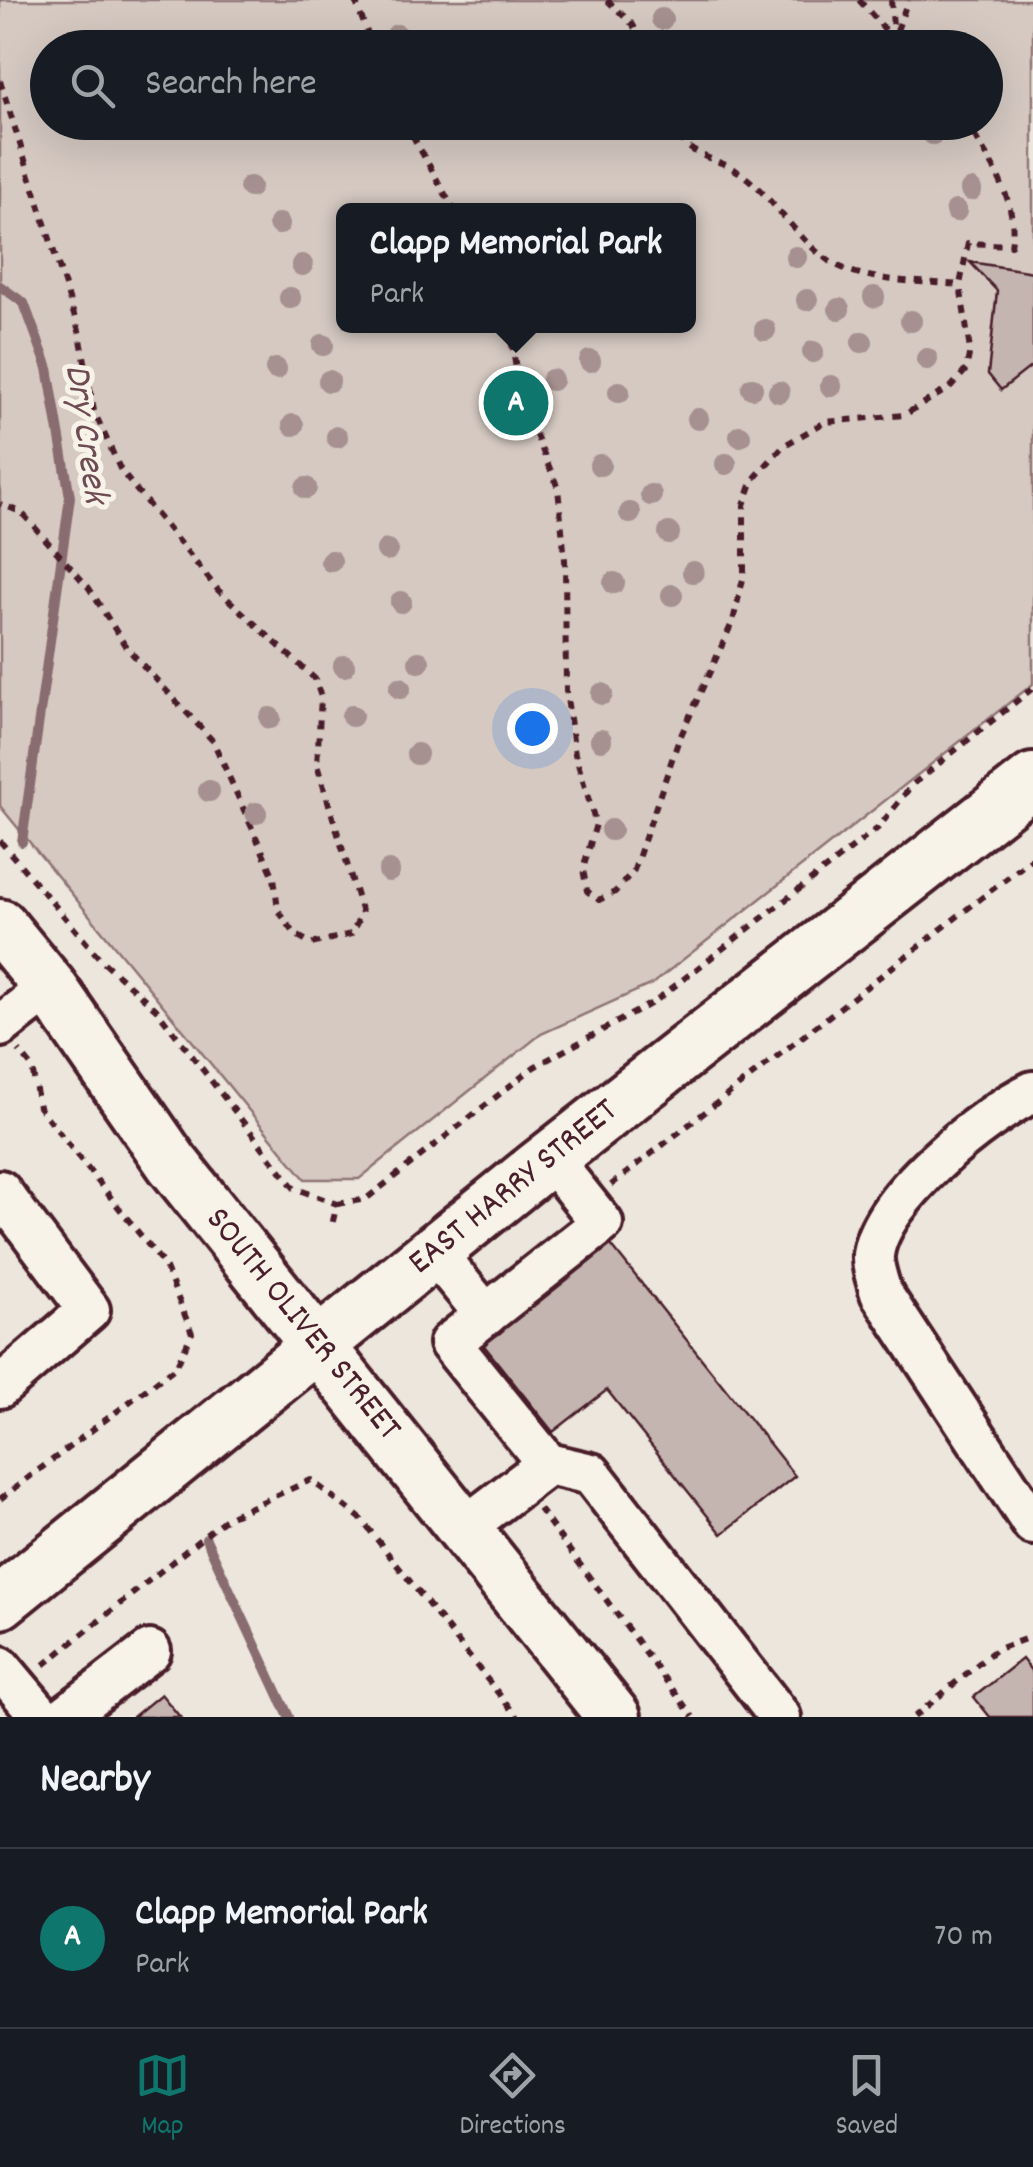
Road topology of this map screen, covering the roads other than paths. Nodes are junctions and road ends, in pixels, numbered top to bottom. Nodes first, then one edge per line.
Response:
1 (1033, 780) edge
2 (0, 926) edge
3 (50, 987) junction
4 (5, 1034) edge
5 (1033, 1092) edge
6 (550, 1158) junction
7 (0, 1191) edge
8 (434, 1252) junction
9 (486, 1315) junction
10 (318, 1346) junction
11 (0, 1387) edge
12 (548, 1464) junction
13 (1033, 1524) edge
14 (464, 1528) junction
15 (0, 1602) edge
16 (150, 1651) dead end
17 (64, 1717) edge
18 (614, 1717) edge
19 (780, 1717) edge

1 - 6 main road, EAST HARRY STREET
2 - 3 main road, SOUTH OLIVER STREET
3 - 4 lane
3 - 10 main road, SOUTH OLIVER STREET
5 - 13 lane
6 - 8 main road, EAST HARRY STREET
6 - 9 lane
7 - 11 lane
8 - 9 lane
8 - 10 main road, EAST HARRY STREET
9 - 12 lane
10 - 14 main road, SOUTH OLIVER STREET
10 - 15 main road, EAST HARRY STREET
12 - 14 lane
12 - 19 lane
14 - 18 main road, SOUTH OLIVER STREET
16 - 17 lane

